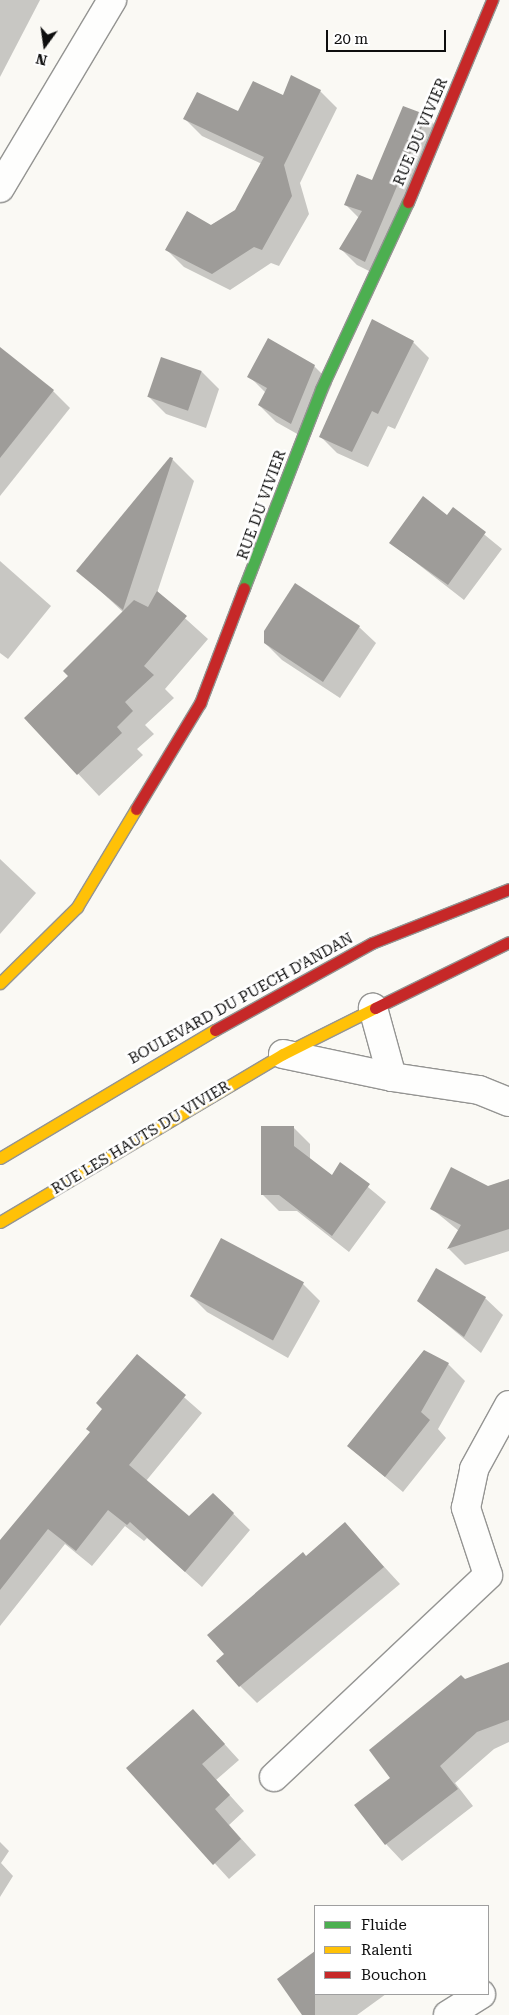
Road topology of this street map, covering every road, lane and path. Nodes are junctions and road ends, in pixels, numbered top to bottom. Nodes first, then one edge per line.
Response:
1 (112, 0) edge
2 (492, 0) edge
3 (0, 188) edge
4 (509, 889) edge
5 (509, 942) edge
6 (0, 983) edge
7 (373, 1008) junction
8 (283, 1054) junction
9 (392, 1077) junction
10 (509, 1102) edge
11 (0, 1158) edge
12 (0, 1222) edge
13 (509, 1405) edge
14 (499, 1572) edge
15 (274, 1778) dead end
16 (479, 1995) edge
17 (448, 2015) edge

1 - 3 street
2 - 6 street, RUE DU VIVIER
4 - 11 street, BOULEVARD DU PUECH D'ANDAN
5 - 7 street, RUE LES HAUTS DU VIVIER
7 - 8 street, RUE LES HAUTS DU VIVIER
7 - 9 street
8 - 9 street
8 - 12 street, RUE LES HAUTS DU VIVIER
9 - 10 street
13 - 14 street
14 - 15 street
16 - 17 street

